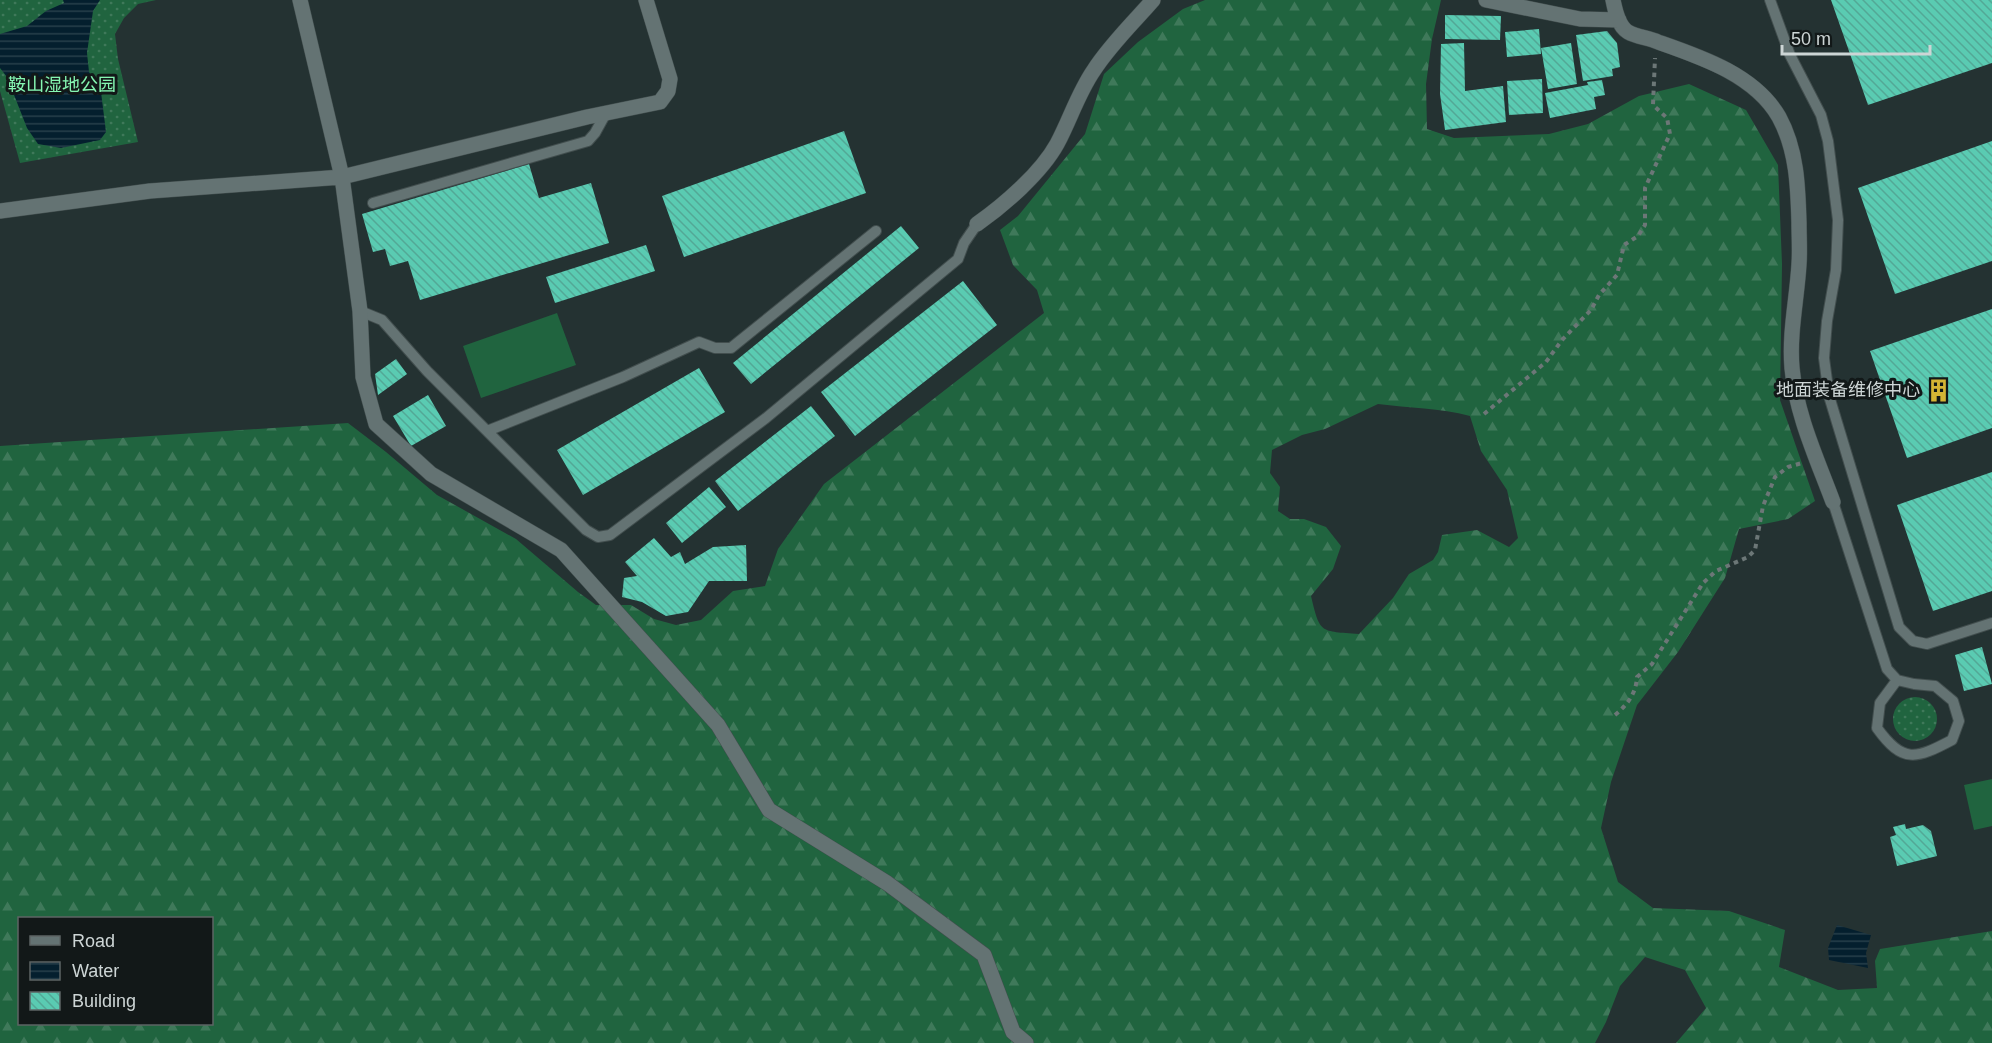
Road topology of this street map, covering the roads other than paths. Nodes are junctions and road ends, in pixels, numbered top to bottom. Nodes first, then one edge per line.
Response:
1 (300, 0) edge
2 (646, 0) edge
3 (1153, 0) edge
4 (1486, 0) edge
5 (1613, 0) edge
6 (1770, 0) edge
7 (1619, 20) junction
8 (606, 113) junction
9 (342, 177) junction
10 (373, 203) dead end
11 (0, 211) edge
12 (976, 224) joint
13 (876, 231) dead end
14 (360, 311) junction
15 (487, 431) junction
16 (1833, 502) joint
17 (1992, 623) edge
18 (1897, 680) junction
19 (1026, 1043) edge

1 - 9 street
2 - 8 street
3 - 12 street
4 - 7 street
5 - 7 street
6 - 17 lane
7 - 16 street
8 - 9 street
8 - 10 lane
9 - 11 street
9 - 14 street
12 - 15 lane
13 - 15 lane
14 - 15 lane
14 - 19 street
16 - 18 lane
18 - 18 lane

